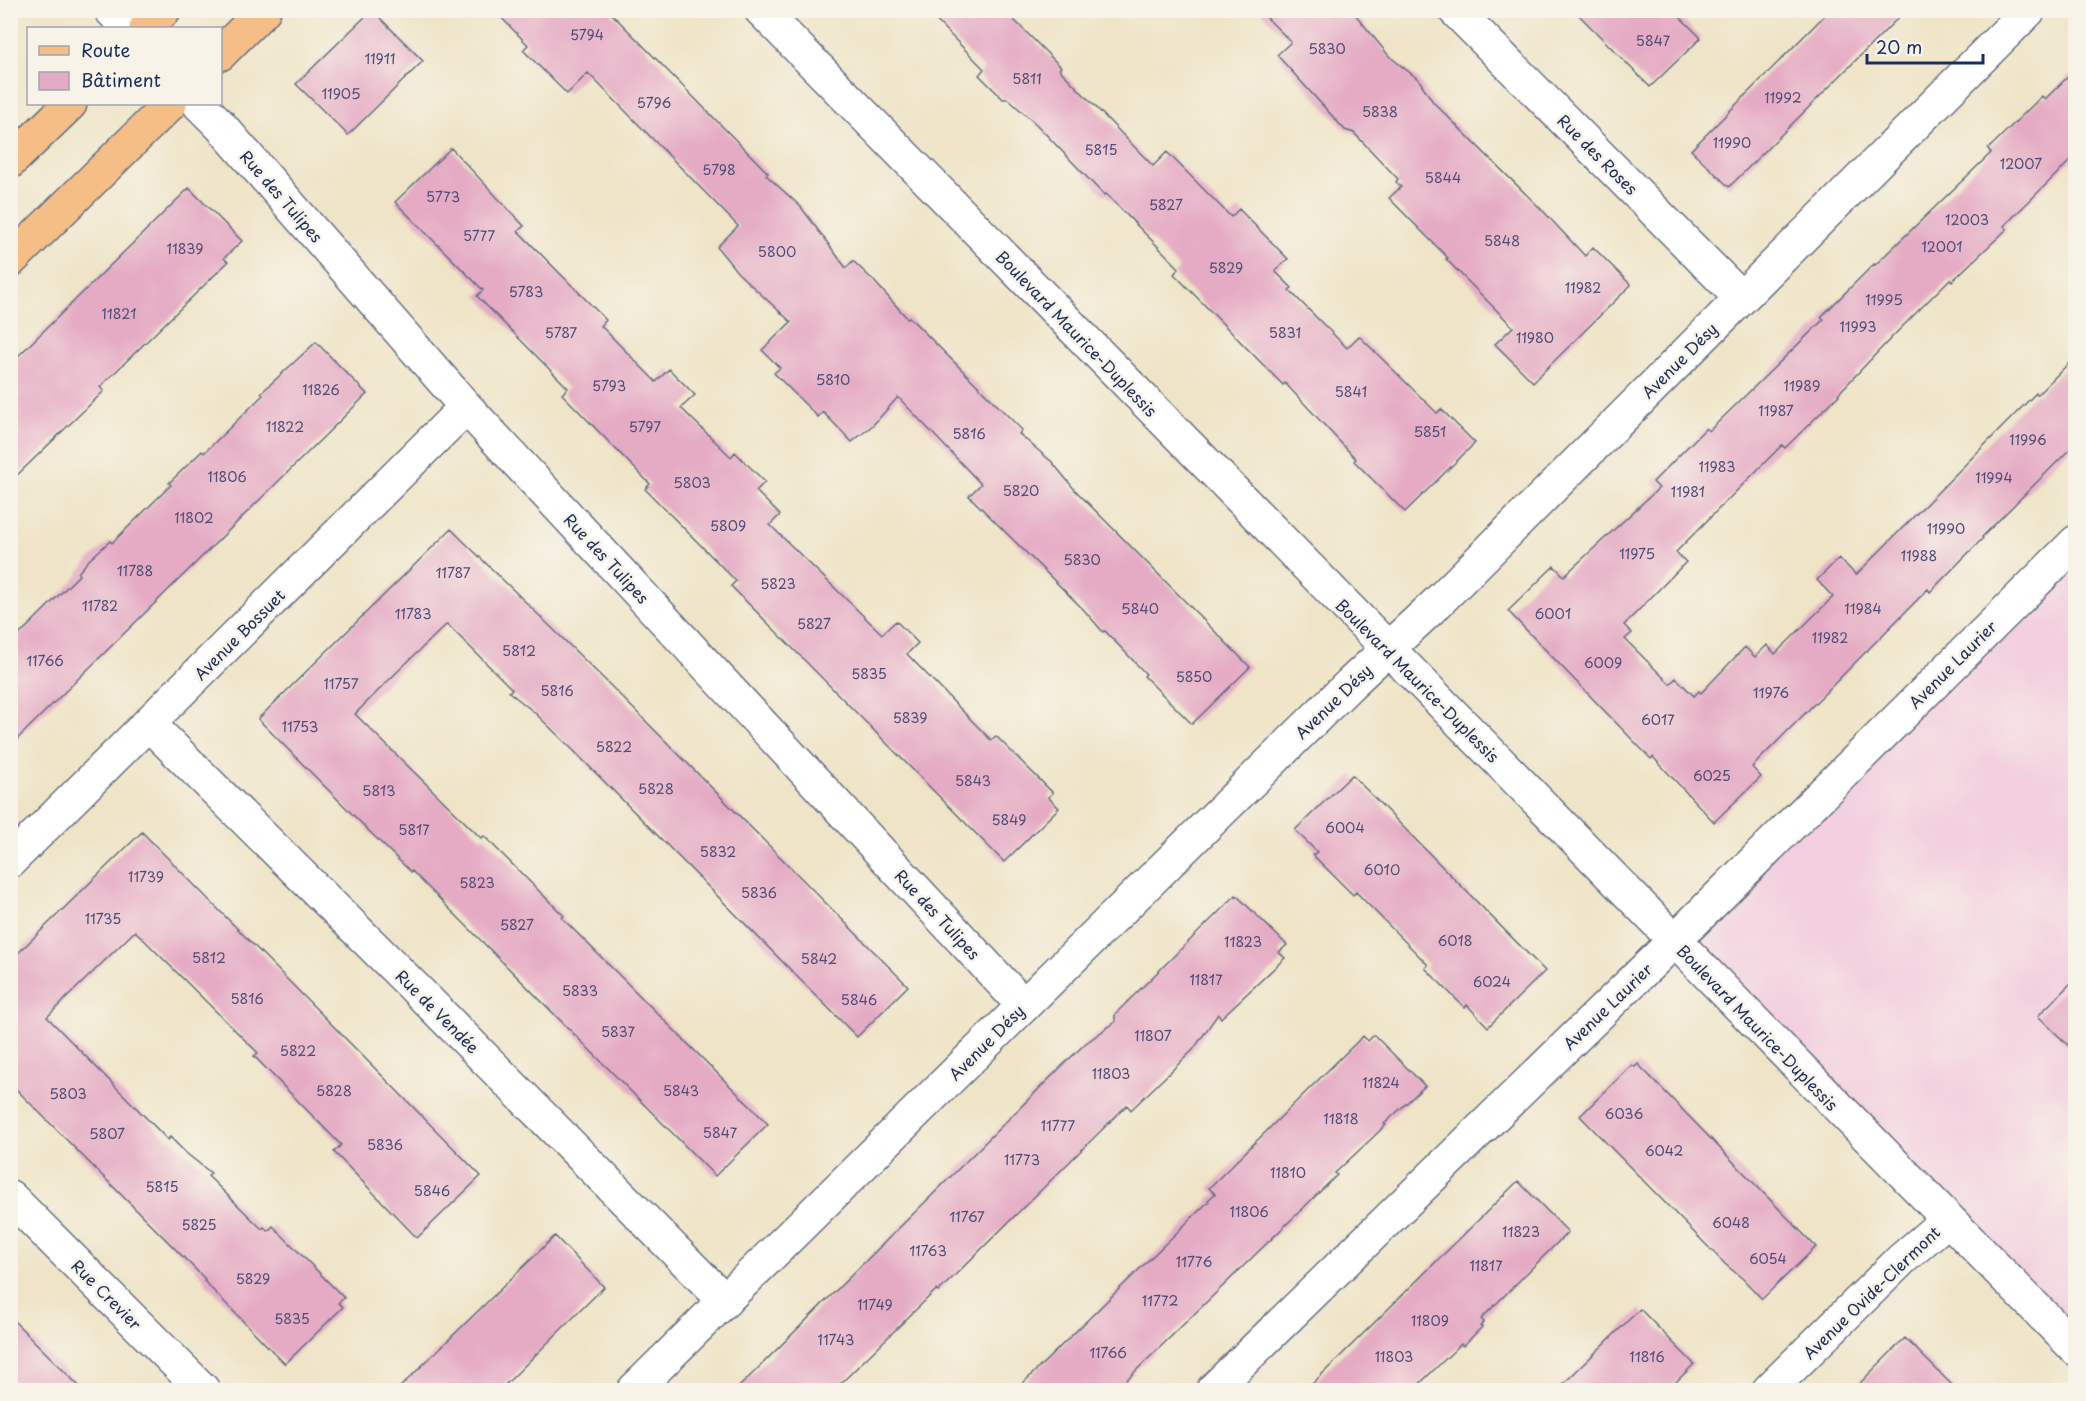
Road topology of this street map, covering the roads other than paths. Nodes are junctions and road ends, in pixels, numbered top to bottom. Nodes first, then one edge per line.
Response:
1 (111, 10) edge
2 (164, 10) edge
3 (264, 10) edge
4 (761, 10) edge
5 (1455, 10) edge
6 (2030, 10) edge
7 (127, 27) edge
8 (147, 27) edge
9 (222, 52) edge
10 (69, 105) edge
11 (169, 105) edge
12 (200, 105) edge
13 (10, 162) edge
14 (10, 261) edge
15 (1741, 298) junction
16 (466, 407) junction
17 (2076, 542) edge
18 (1387, 649) junction
19 (149, 724) junction
20 (10, 861) edge
21 (1674, 940) junction
22 (1023, 1005) junction
23 (10, 1197) edge
24 (1947, 1220) junction
25 (724, 1301) junction
26 (2076, 1349) edge
27 (202, 1390) edge
28 (634, 1390) edge
29 (1213, 1390) edge
30 (1769, 1390) edge

1 - 7 street
2 - 8 main road
3 - 9 main road
4 - 18 street, Boulevard Maurice-Duplessis
5 - 15 street, Rue des Roses
6 - 15 street, Avenue Désy
10 - 13 main road
11 - 14 main road
12 - 16 street, Rue des Tulipes
15 - 18 street, Avenue Désy
16 - 19 street, Avenue Bossuet
16 - 22 street, Rue des Tulipes
17 - 21 street, Avenue Laurier
18 - 21 street, Boulevard Maurice-Duplessis
18 - 22 street, Avenue Désy
19 - 20 street, Avenue Bossuet
19 - 25 street, Rue de Vendée
21 - 24 street, Boulevard Maurice-Duplessis
21 - 29 street, Avenue Laurier
22 - 25 street, Avenue Désy
23 - 27 street, Rue Crevier
24 - 26 street, Boulevard Maurice-Duplessis
24 - 30 street, Avenue Ovide-Clermont
25 - 28 street, Avenue Désy

